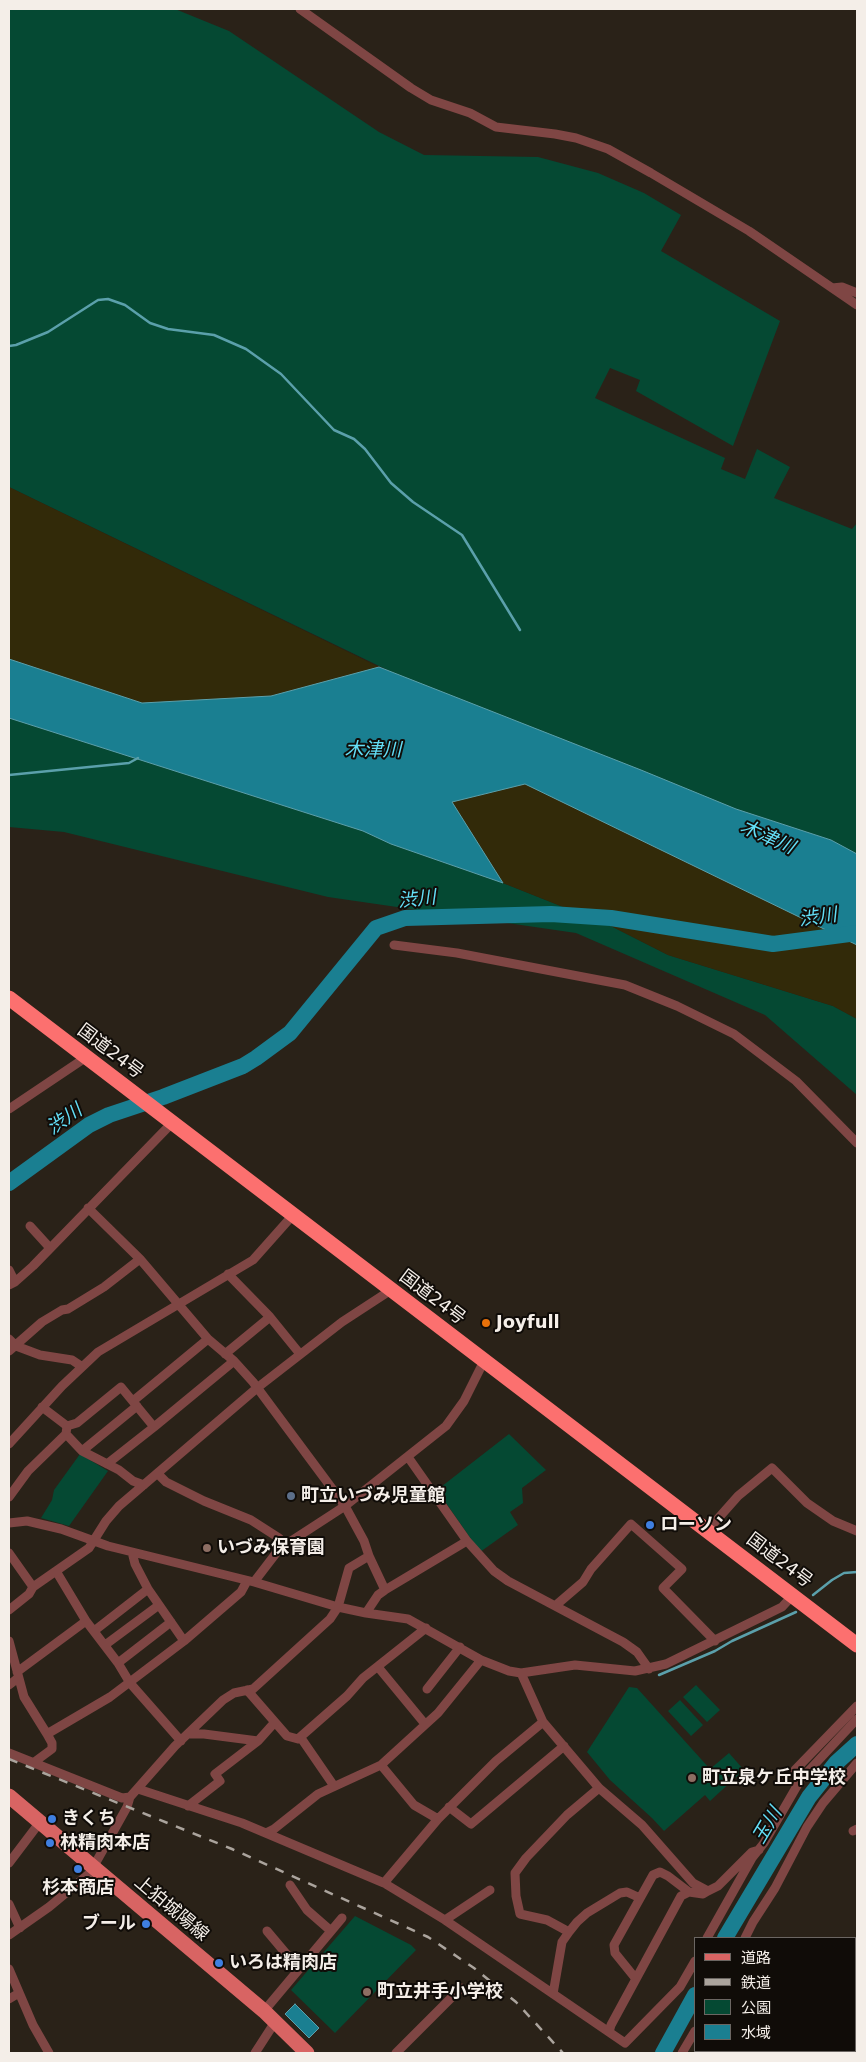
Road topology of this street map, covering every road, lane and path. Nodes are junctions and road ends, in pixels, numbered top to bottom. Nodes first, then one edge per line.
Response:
1 (300, 9) edge
2 (832, 288) junction
3 (857, 293) edge
4 (857, 305) edge
5 (394, 945) dead end
6 (9, 998) edge
7 (85, 1058) junction
8 (9, 1109) edge
9 (172, 1123) junction
10 (857, 1143) edge
11 (88, 1208) junction
12 (293, 1215) junction
13 (30, 1226) dead end
14 (50, 1248) junction
15 (140, 1259) junction
16 (9, 1270) edge
17 (228, 1274) junction
18 (12, 1284) edge
19 (391, 1290) junction
20 (177, 1305) junction
21 (270, 1318) junction
22 (208, 1340) junction
23 (11, 1345) edge
24 (225, 1354) junction
25 (300, 1354) junction
26 (234, 1361) junction
27 (484, 1361) junction
28 (81, 1366) junction
29 (257, 1388) junction
30 (135, 1403) junction
31 (42, 1407) junction
32 (154, 1426) junction
33 (67, 1430) junction
34 (9, 1444) edge
35 (82, 1451) junction
36 (408, 1456) junction
37 (107, 1464) junction
38 (158, 1474) junction
39 (144, 1485) junction
40 (9, 1497) edge
41 (345, 1506) junction
42 (9, 1523) edge
43 (707, 1530) junction
44 (857, 1531) edge
45 (94, 1541) junction
46 (467, 1541) junction
47 (285, 1545) junction
48 (132, 1552) junction
49 (9, 1553) edge
50 (369, 1556) junction
51 (56, 1571) junction
52 (250, 1582) junction
53 (33, 1587) junction
54 (148, 1589) junction
55 (385, 1590) junction
56 (793, 1595) junction
57 (159, 1605) junction
58 (555, 1606) junction
59 (338, 1607) junction
60 (9, 1610) edge
61 (366, 1613) junction
62 (86, 1621) junction
63 (171, 1622) junction
64 (426, 1628) junction
65 (94, 1631) junction
66 (184, 1641) junction
67 (9, 1642) edge
68 (715, 1642) junction
69 (857, 1645) edge
70 (105, 1646) junction
71 (460, 1647) junction
72 (481, 1660) junction
73 (118, 1663) junction
74 (378, 1667) junction
75 (649, 1669) junction
76 (522, 1673) junction
77 (17, 1675) junction
78 (130, 1683) junction
79 (9, 1685) edge
80 (427, 1689) dead end
81 (247, 1690) junction
82 (857, 1706) edge
83 (857, 1718) edge
84 (275, 1722) junction
85 (543, 1722) junction
86 (425, 1724) junction
87 (47, 1734) junction
88 (189, 1734) junction
89 (301, 1738) junction
90 (181, 1741) junction
91 (258, 1741) junction
92 (564, 1746) junction
93 (9, 1753) edge
94 (33, 1763) junction
95 (857, 1763) edge
96 (381, 1765) junction
97 (794, 1770) dead end
98 (334, 1786) junction
99 (599, 1788) junction
100 (138, 1789) junction
101 (9, 1796) edge
102 (130, 1797) junction
103 (188, 1806) junction
104 (449, 1807) junction
105 (438, 1819) junction
106 (40, 1822) junction
107 (266, 1833) junction
108 (759, 1850) junction
109 (9, 1863) edge
110 (93, 1867) junction
111 (384, 1883) junction
112 (290, 1885) dead end
113 (490, 1890) dead end
114 (708, 1891) junction
115 (689, 1892) junction
116 (640, 1898) junction
117 (9, 1904) edge
118 (342, 1918) dead end
119 (444, 1920) junction
120 (20, 1928) junction
121 (267, 1931) dead end
122 (331, 1931) junction
123 (569, 1932) junction
124 (9, 1935) edge
125 (709, 1937) edge
126 (746, 1937) edge
127 (694, 1963) edge
128 (9, 1969) edge
129 (299, 1969) junction
130 (636, 1979) junction
131 (461, 1988) dead end
132 (19, 1993) junction
133 (554, 1994) junction
134 (9, 1999) edge
135 (264, 2011) junction
136 (275, 2022) junction
137 (609, 2032) junction
138 (694, 2033) edge
139 (49, 2053) edge
140 (255, 2053) edge
141 (307, 2053) edge
142 (396, 2053) edge
143 (682, 2053) edge

1 - 2 street
2 - 3 street
2 - 4 street
5 - 10 street
6 - 7 highway, 国道24号
7 - 8 street
7 - 9 highway, 国道24号
9 - 11 street
9 - 12 highway, 国道24号
11 - 14 street
11 - 15 street
12 - 17 street
12 - 19 highway, 国道24号
13 - 14 street
14 - 18 street
15 - 20 street
15 - 23 street
16 - 18 street
17 - 20 street
17 - 21 street
19 - 25 street
19 - 27 highway, 国道24号
20 - 22 street
20 - 28 street
21 - 24 street
21 - 25 street
22 - 24 street
22 - 30 street
23 - 28 street
24 - 26 street
25 - 29 street
26 - 29 street
26 - 32 street
27 - 36 street
27 - 43 highway, 国道24号
28 - 31 street
29 - 38 street
29 - 41 street
30 - 32 street
30 - 33 street
30 - 35 street
31 - 33 street
31 - 34 street
32 - 37 street
33 - 35 street
33 - 40 street
35 - 37 street
36 - 41 street
36 - 46 street
37 - 39 street
38 - 39 street
38 - 47 street
39 - 45 street
41 - 47 street
41 - 50 street
42 - 45 street
43 - 44 street
43 - 56 highway, 国道24号
45 - 48 street
45 - 51 street
46 - 55 street
46 - 58 street
47 - 52 street
48 - 52 street
48 - 54 street
49 - 53 street
50 - 55 street
50 - 59 street
51 - 53 street
51 - 62 street
52 - 59 street
52 - 66 street
53 - 60 street
54 - 57 street
54 - 65 street
55 - 61 street
56 - 68 street
56 - 69 highway, 国道24号
57 - 63 street
57 - 70 street
58 - 68 street
58 - 75 street
59 - 61 street
59 - 81 street
61 - 64 street
62 - 65 street
62 - 77 street
63 - 66 street
63 - 73 street
64 - 71 street
64 - 74 street
65 - 70 street
66 - 78 street
67 - 77 street
68 - 75 street
70 - 73 street
71 - 72 street
71 - 80 street
72 - 76 street
72 - 86 street
73 - 78 street
74 - 86 street
74 - 89 street
75 - 76 street
76 - 85 street
77 - 79 street
77 - 87 street
78 - 87 street
78 - 90 street
81 - 84 street
81 - 88 street
82 - 97 street
83 - 108 street
84 - 89 street
84 - 91 street
85 - 92 street
85 - 104 street
86 - 96 street
87 - 94 street
88 - 90 street
88 - 91 street
89 - 98 street
90 - 100 street
91 - 103 street
92 - 99 street
92 - 104 street
93 - 94 street
94 - 102 street
95 - 126 street
96 - 98 street
96 - 105 street
98 - 107 street
99 - 114 street
99 - 123 street
100 - 102 street
100 - 103 street
101 - 106 main road, 上狛城陽線
102 - 110 street
103 - 107 street
104 - 105 street
105 - 111 street
106 - 109 street
106 - 110 main road, 上狛城陽線
107 - 111 street
108 - 114 street
108 - 125 street
110 - 120 street
110 - 135 main road, 上狛城陽線
111 - 119 street
112 - 122 street
113 - 119 street
114 - 115 street
115 - 116 street
115 - 130 street
116 - 123 street
116 - 130 street
117 - 120 street
118 - 122 street
119 - 133 street
120 - 124 street
121 - 129 street
122 - 129 street
123 - 133 street
127 - 137 street
128 - 132 street
129 - 135 street
130 - 137 street
131 - 142 street
132 - 134 street
132 - 139 street
133 - 137 street
135 - 136 main road, 上狛城陽線
136 - 140 street
136 - 141 main road, 上狛城陽線
138 - 143 street

